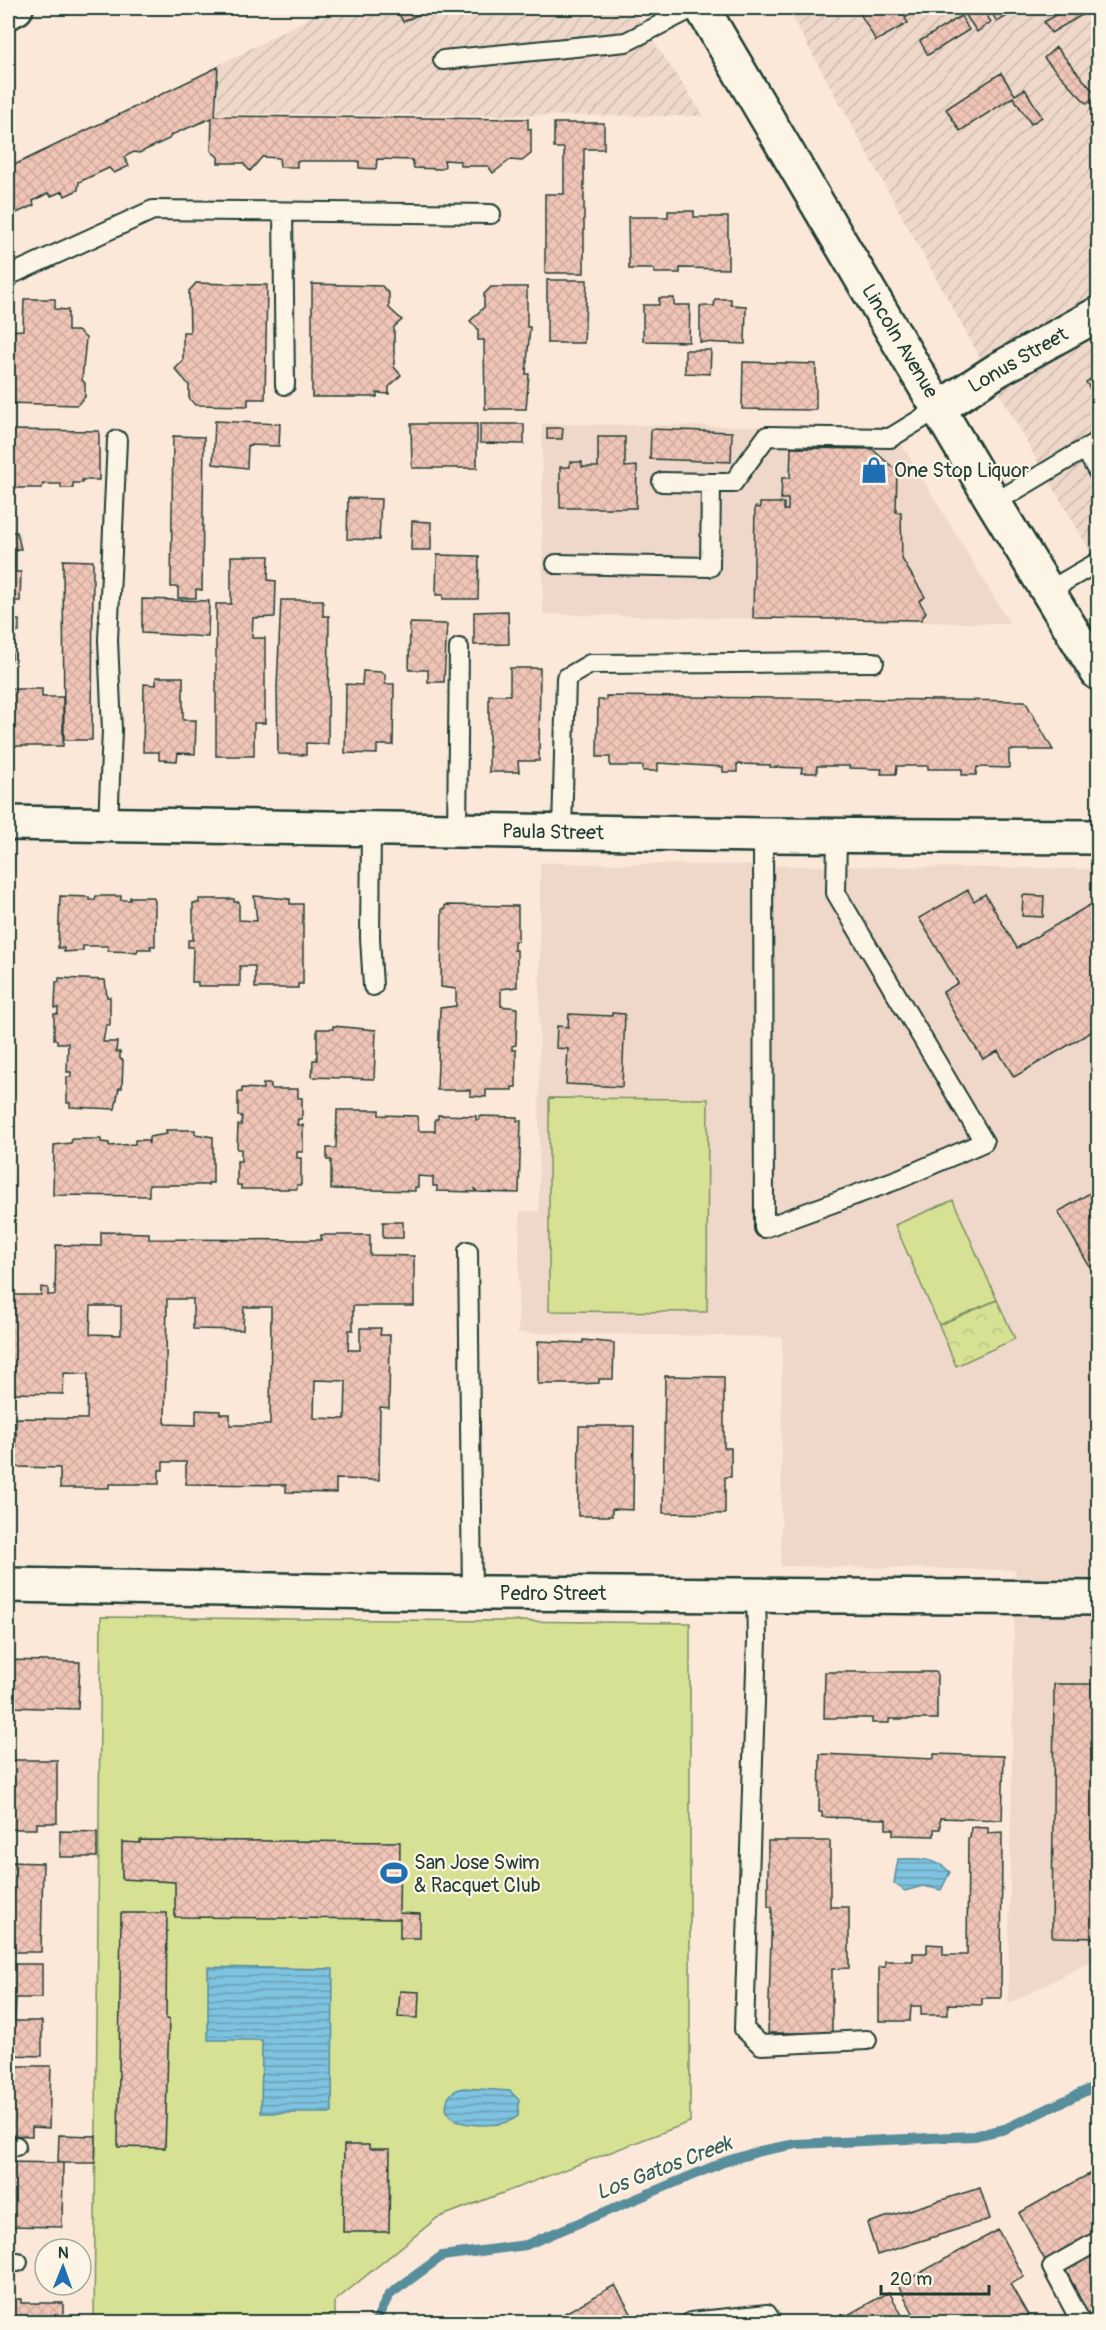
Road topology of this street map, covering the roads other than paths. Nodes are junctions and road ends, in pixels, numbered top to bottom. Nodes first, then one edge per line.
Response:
1 (16, 8) edge
2 (693, 8) edge
3 (702, 8) edge
4 (8, 12) edge
5 (443, 60) dead end
6 (283, 212) junction
7 (491, 214) dead end
8 (8, 276) edge
9 (1098, 314) edge
10 (285, 385) dead end
11 (939, 408) junction
12 (117, 440) dead end
13 (1092, 445) edge
14 (1098, 472) edge
15 (662, 482) dead end
16 (711, 483) junction
17 (994, 503) junction
18 (1098, 562) edge
19 (556, 564) dead end
20 (1048, 591) junction
21 (459, 648) dead end
22 (874, 662) dead end
23 (1096, 662) edge
24 (8, 823) edge
25 (108, 825) junction
26 (370, 829) junction
27 (457, 831) junction
28 (562, 832) junction
29 (763, 835) junction
30 (837, 835) junction
31 (1098, 837) edge
32 (373, 986) dead end
33 (468, 1251) dead end
34 (8, 1585) edge
35 (472, 1593) junction
36 (756, 1594) junction
37 (1098, 1598) edge
38 (867, 2040) dead end
39 (1098, 2241) edge
40 (691, 2322) edge
41 (772, 2322) edge
42 (1081, 2322) edge

1 - 4 main road
2 - 5 lane
3 - 11 main road, Lincoln Avenue
6 - 7 lane
6 - 8 lane
6 - 10 lane
9 - 11 main road, Lonus Street
11 - 16 lane
11 - 17 main road, Lincoln Avenue
12 - 25 lane
13 - 14 lane
13 - 17 lane
15 - 16 lane
16 - 19 lane
17 - 20 main road, Lincoln Avenue
18 - 20 lane
20 - 23 main road, Lincoln Avenue
21 - 27 lane
22 - 28 lane
24 - 25 main road, Paula Street
25 - 26 main road, Paula Street
26 - 27 main road, Paula Street
26 - 32 lane
27 - 28 main road, Paula Street
28 - 29 main road, Paula Street
29 - 30 main road, Paula Street
29 - 30 lane
30 - 31 main road, Paula Street
33 - 35 lane
34 - 35 main road, Pedro Street
35 - 36 main road, Pedro Street
36 - 37 main road, Pedro Street
36 - 38 lane
39 - 42 lane
40 - 41 lane

